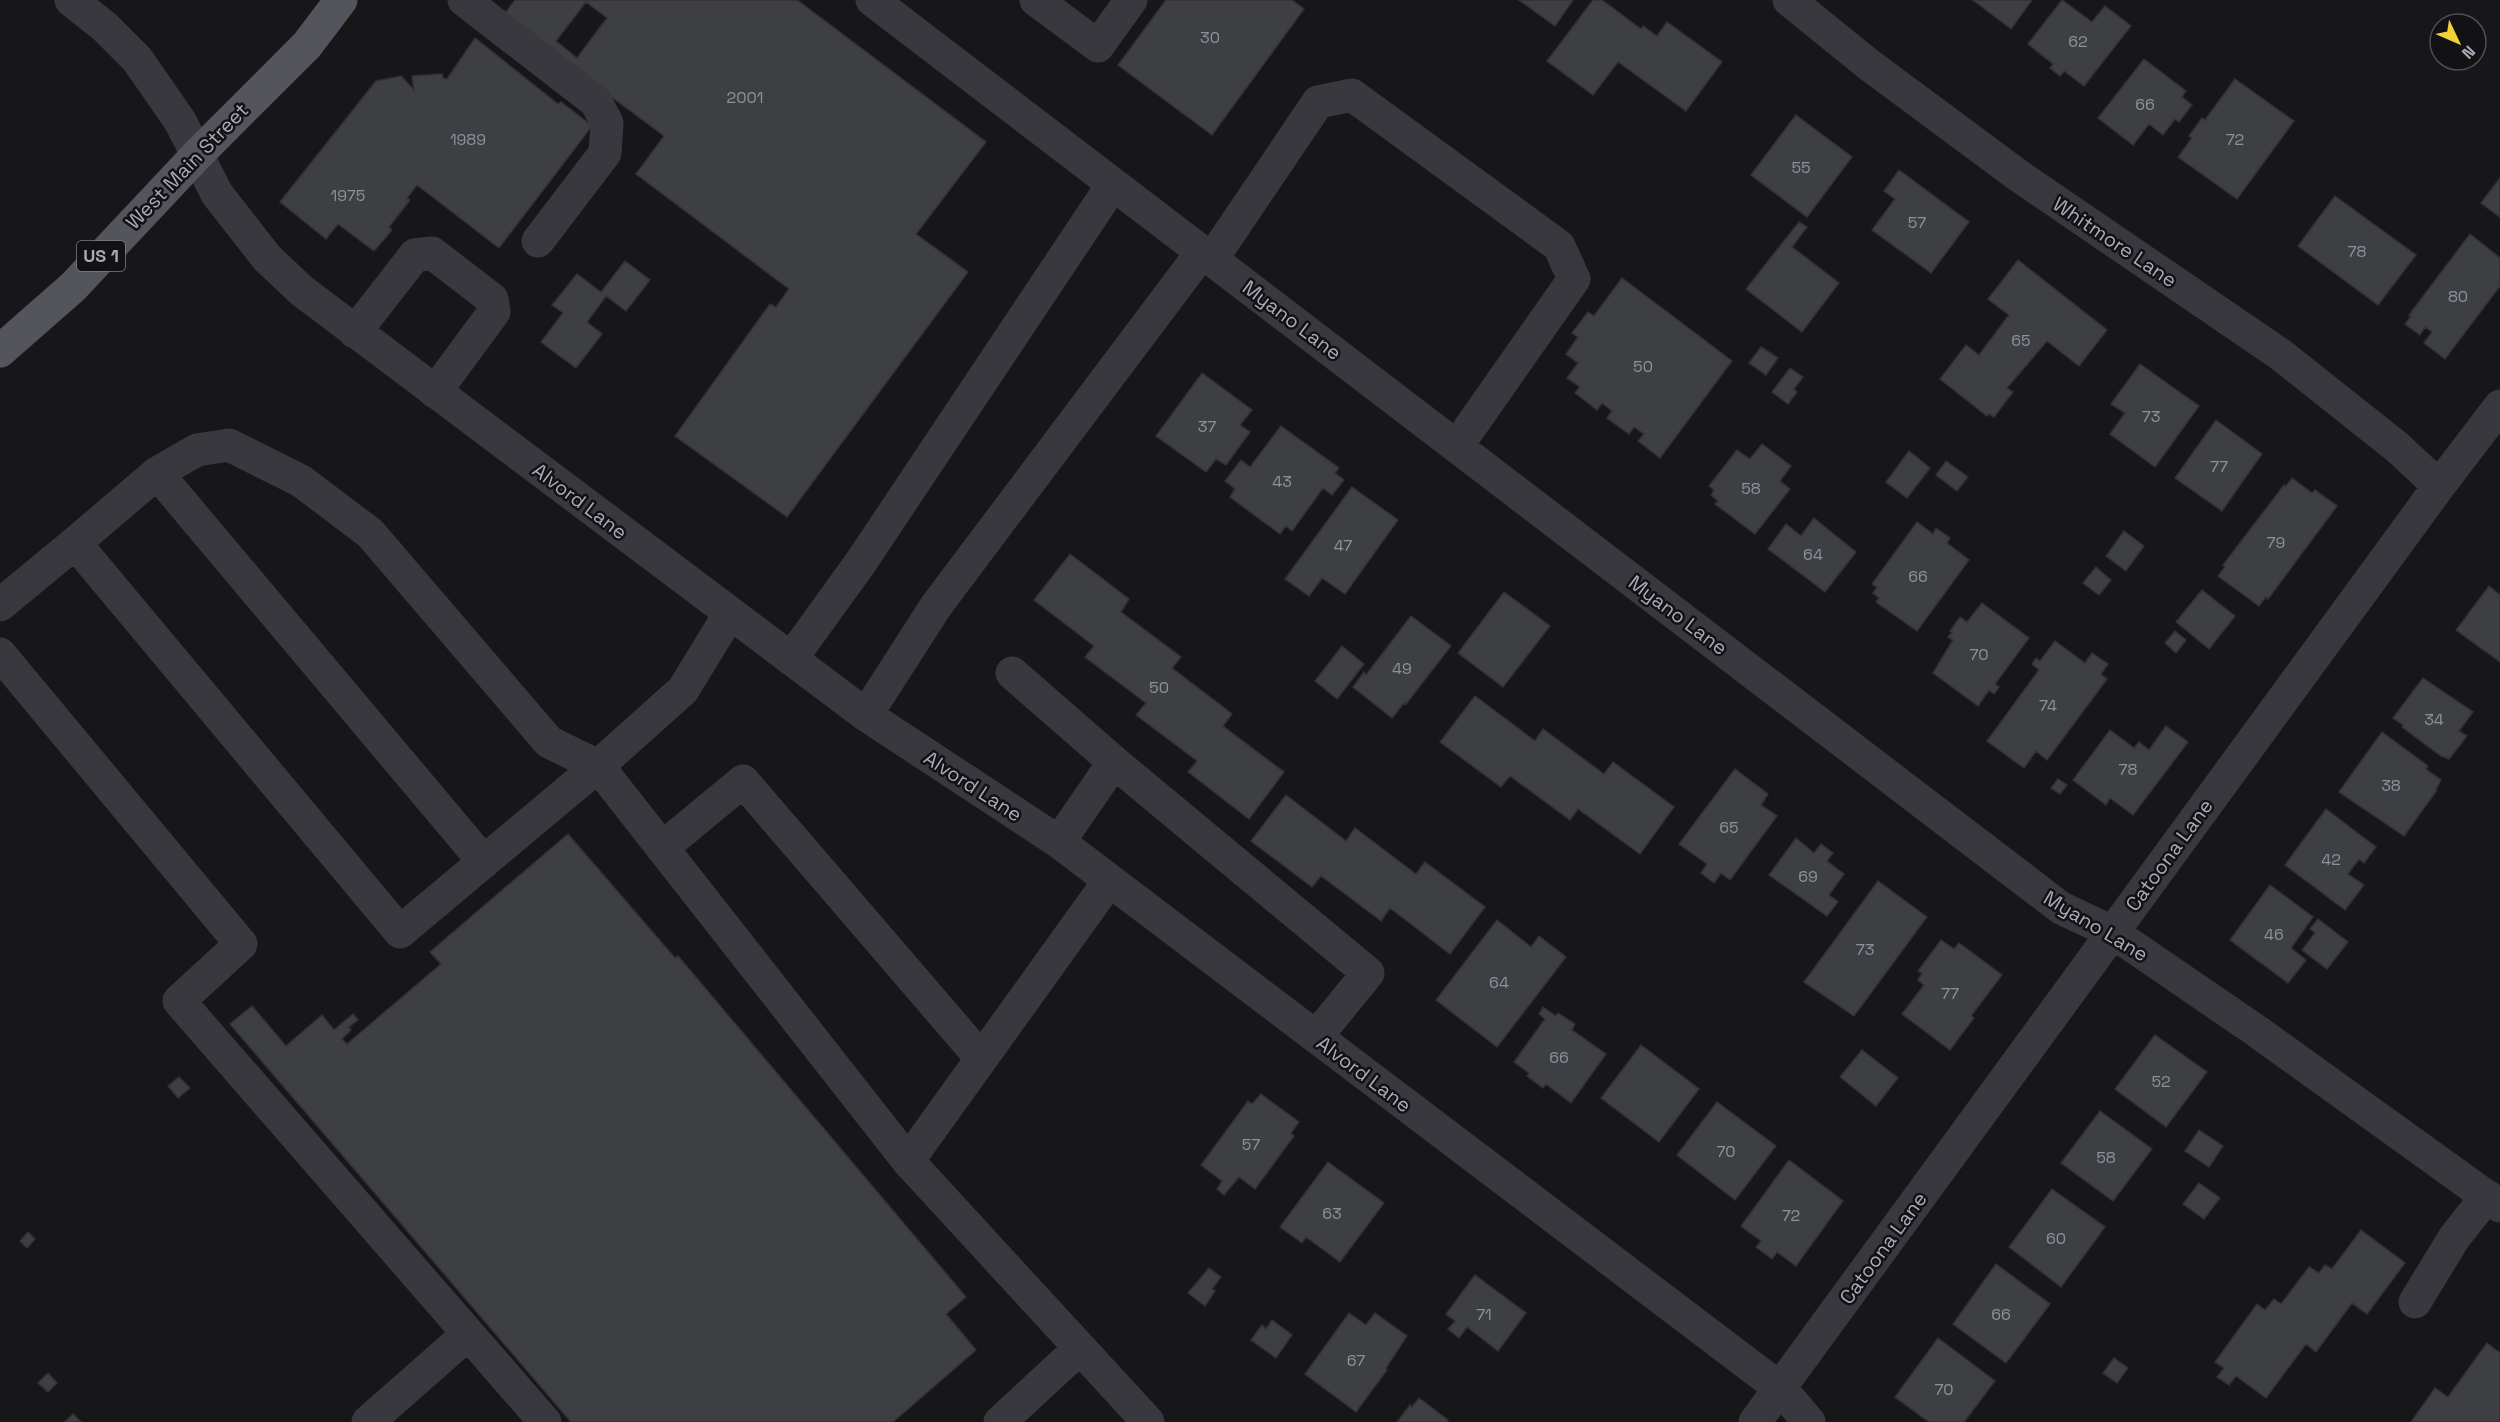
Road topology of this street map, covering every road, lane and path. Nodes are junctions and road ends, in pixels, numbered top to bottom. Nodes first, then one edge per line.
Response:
1 (71, 0) edge
2 (341, 0) edge
3 (464, 0) edge
4 (872, 0) edge
5 (1036, 0) edge
6 (1131, 0) edge
7 (1789, 0) edge
8 (196, 155) junction
9 (1113, 183) junction
10 (538, 241) dead end
11 (1207, 255) junction
12 (355, 332) junction
13 (0, 351) edge
14 (435, 392) junction
15 (2500, 405) edge
16 (1457, 447) junction
17 (157, 472) junction
18 (2439, 486) junction
19 (75, 543) junction
20 (0, 605) edge
21 (730, 613) junction
22 (0, 654) edge
23 (791, 658) junction
24 (1012, 674) dead end
25 (866, 715) junction
26 (1114, 762) junction
27 (598, 766) junction
28 (1059, 842) junction
29 (662, 848) junction
30 (483, 862) junction
31 (1109, 881) junction
32 (2112, 932) junction
33 (1316, 1037) junction
34 (981, 1058) junction
35 (909, 1161) junction
36 (2494, 1201) edge
37 (2415, 1302) dead end
38 (468, 1334) junction
39 (1079, 1349) junction
40 (1781, 1389) junction
41 (368, 1422) edge
42 (545, 1422) edge
43 (1000, 1422) edge
44 (1148, 1422) edge
45 (1755, 1422) edge
46 (1809, 1422) edge

1 - 8 street, Alvord Lane
2 - 8 main road, West Main Street / US 1
3 - 10 street
4 - 9 street, Myano Lane
5 - 6 street
7 - 18 street, Whitmore Lane
8 - 12 street, Alvord Lane
8 - 13 main road, West Main Street / US 1
9 - 11 street, Myano Lane
9 - 23 street
11 - 16 street, Myano Lane
11 - 16 street
11 - 25 street
12 - 14 street, Alvord Lane
12 - 14 street
14 - 21 street, Alvord Lane
15 - 18 street, Catoona Lane
16 - 32 street, Myano Lane
17 - 19 street
17 - 27 street
17 - 30 street
18 - 32 street, Catoona Lane
19 - 20 street
19 - 30 street
21 - 23 street, Alvord Lane
21 - 27 street
22 - 38 street
23 - 25 street, Alvord Lane
24 - 26 street
25 - 28 street, Alvord Lane
26 - 28 street
26 - 33 street
27 - 29 street
27 - 30 street
28 - 31 street, Alvord Lane
29 - 34 street
29 - 35 street
31 - 33 street, Alvord Lane
31 - 34 street
32 - 36 street, Myano Lane
32 - 40 street, Catoona Lane
33 - 40 street, Alvord Lane
34 - 35 street
35 - 39 street
36 - 37 street
38 - 41 street
38 - 42 street
39 - 43 street
39 - 44 street
40 - 45 street, Catoona Lane
40 - 46 street, Alvord Lane

